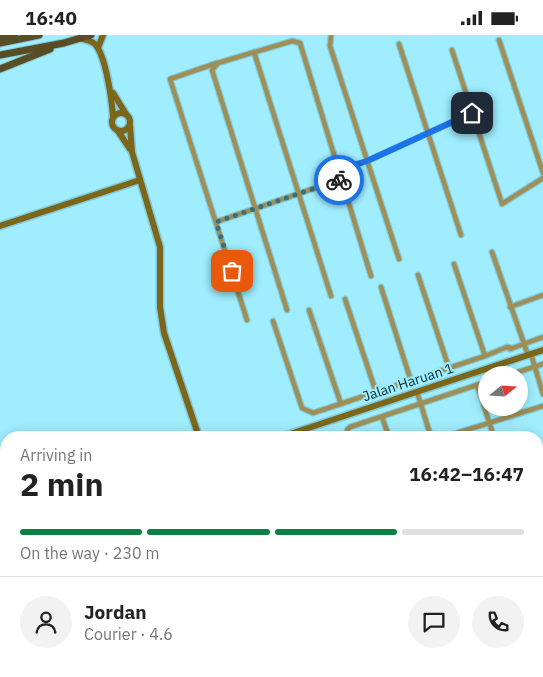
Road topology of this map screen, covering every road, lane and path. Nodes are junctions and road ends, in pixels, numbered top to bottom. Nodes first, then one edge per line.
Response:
1 (38, 35) edge
2 (91, 35) edge
3 (103, 35) edge
4 (331, 35) edge
5 (0, 37) edge
6 (80, 38) junction
7 (499, 40) dead end
8 (0, 43) edge
9 (64, 43) junction
10 (399, 44) dead end
11 (98, 48) junction
12 (452, 49) dead end
13 (254, 52) junction
14 (0, 55) edge
15 (218, 63) junction
16 (0, 69) edge
17 (111, 90) junction
18 (472, 113) junction
19 (126, 114) junction
20 (113, 117) junction
21 (130, 126) junction
22 (118, 131) junction
23 (428, 133) junction
24 (132, 152) junction
25 (367, 161) junction
26 (338, 170) junction
27 (543, 173) edge
28 (543, 178) edge
29 (342, 179) junction
30 (140, 180) junction
31 (298, 194) junction
32 (255, 209) junction
33 (216, 222) junction
34 (0, 225) edge
35 (461, 235) dead end
36 (492, 252) dead end
37 (399, 259) dead end
38 (454, 264) dead end
39 (418, 275) dead end
40 (371, 276) dead end
41 (380, 287) dead end
42 (543, 295) edge
43 (331, 297) dead end
44 (345, 299) dead end
45 (510, 307) junction
46 (287, 309) dead end
47 (309, 310) dead end
48 (248, 321) dead end
49 (273, 321) dead end
50 (543, 337) edge
51 (523, 344) junction
52 (512, 348) junction
53 (543, 350) edge
54 (528, 355) junction
55 (485, 357) junction
56 (516, 359) junction
57 (543, 364) edge
58 (534, 367) junction
59 (449, 369) junction
60 (528, 369) edge
61 (411, 381) junction
62 (477, 385) joint
63 (376, 392) junction
64 (417, 392) junction
65 (543, 394) edge
66 (341, 403) junction
67 (421, 404) junction
68 (543, 406) edge
69 (382, 417) junction
70 (489, 423) junction
71 (198, 431) edge
72 (309, 431) edge
73 (348, 431) edge
74 (387, 431) edge
75 (429, 431) edge
76 (463, 431) edge
77 (492, 431) edge

1 - 5 main road
1 - 8 main road
2 - 6 main road
3 - 11 street
4 - 25 street
6 - 9 main road
6 - 11 street
7 - 27 street
9 - 14 main road
9 - 16 main road
10 - 23 street
11 - 17 street
12 - 18 street
13 - 15 street
13 - 26 street
13 - 31 street
15 - 32 street
15 - 33 street
17 - 19 street
17 - 20 street
18 - 23 street
18 - 28 street
19 - 20 street
19 - 21 street
20 - 22 street
21 - 22 street
21 - 24 street
22 - 24 street
23 - 25 street
23 - 35 street
24 - 30 street
25 - 26 street
25 - 37 street
26 - 29 street
29 - 31 street
29 - 40 street
30 - 34 street
30 - 71 street
31 - 32 street
31 - 43 street
32 - 33 street
32 - 46 street
33 - 48 street
36 - 45 street
38 - 55 street
39 - 59 street
41 - 61 street
42 - 45 street
44 - 63 street
45 - 51 street
47 - 66 street
49 - 66 street
50 - 51 street
51 - 52 street
51 - 54 street
52 - 55 street
52 - 56 street
53 - 54 street, Jalan Haruan 1
54 - 56 street, Jalan Haruan 1
54 - 58 street
55 - 59 street
56 - 64 street, Jalan Haruan 1
57 - 58 street
58 - 60 street
58 - 65 street
59 - 61 street
61 - 63 street
62 - 67 street
62 - 70 street
63 - 66 street
64 - 67 street
64 - 72 street, Jalan Haruan 1
67 - 69 street
67 - 75 street
68 - 70 street
69 - 73 street
69 - 74 street
70 - 76 street
70 - 77 street

